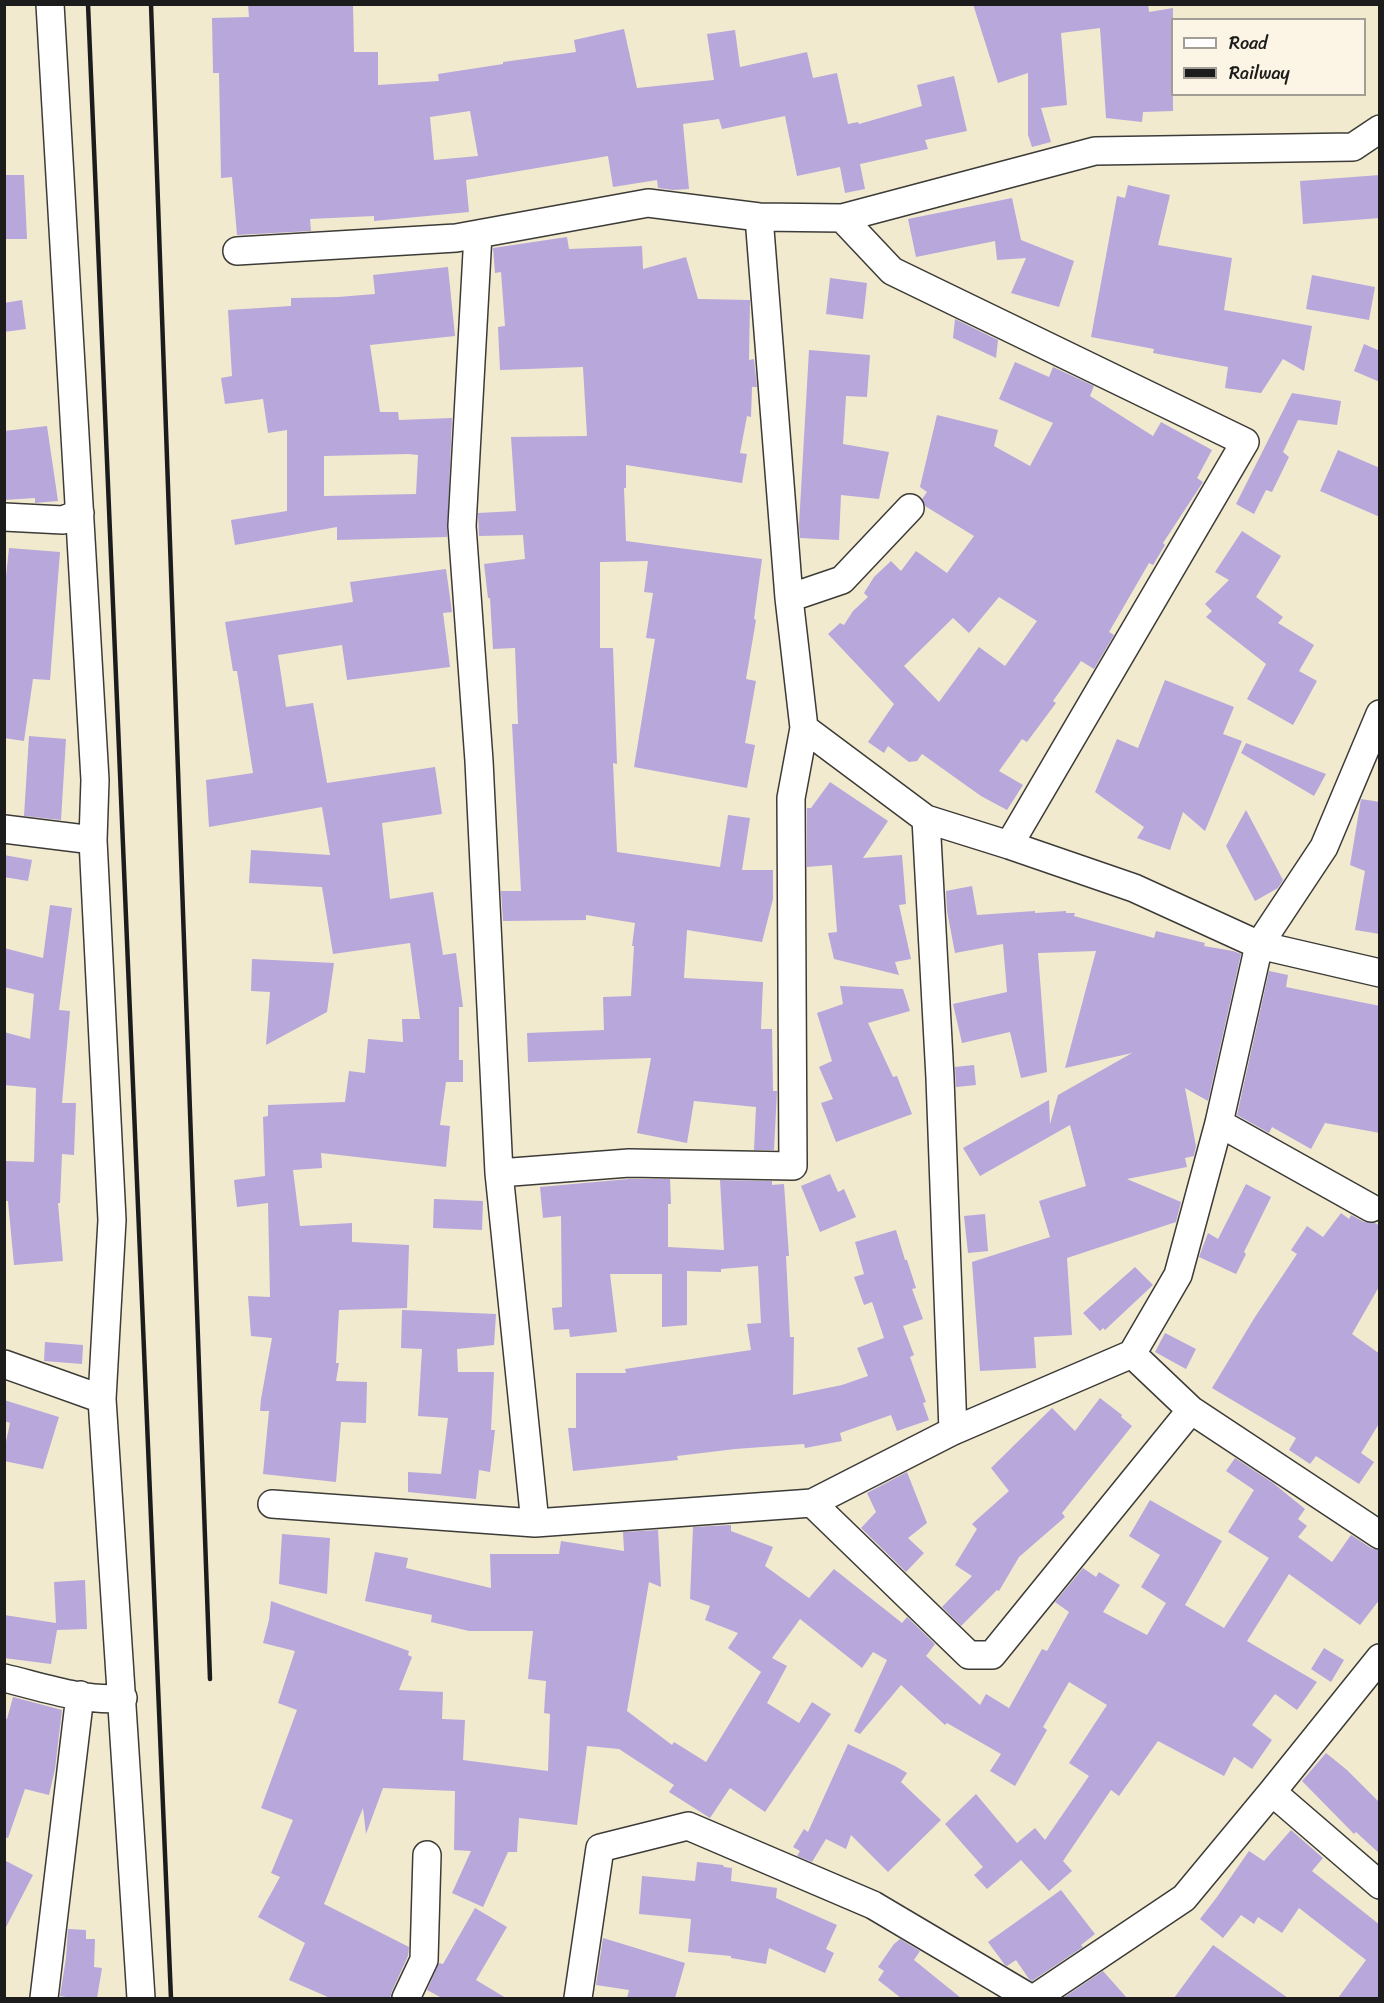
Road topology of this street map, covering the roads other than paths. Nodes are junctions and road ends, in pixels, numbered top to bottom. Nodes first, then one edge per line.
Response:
1 (50, 4) edge
2 (1380, 129) edge
3 (759, 217) junction
4 (842, 218) junction
5 (478, 234) junction
6 (237, 251) dead end
7 (910, 508) dead end
8 (80, 513) junction
9 (4, 517) edge
10 (789, 598) junction
11 (1380, 714) edge
12 (804, 728) junction
13 (926, 819) junction
14 (4, 829) edge
15 (93, 840) junction
16 (1008, 845) junction
17 (1259, 945) junction
18 (1380, 973) edge
19 (1219, 1123) junction
20 (499, 1173) junction
21 (1371, 1208) dead end
22 (1132, 1354) junction
23 (4, 1365) edge
24 (102, 1399) junction
25 (1191, 1410) junction
26 (953, 1431) junction
27 (812, 1503) junction
28 (272, 1504) dead end
29 (536, 1523) junction
30 (1380, 1534) edge
31 (1380, 1658) edge
32 (4, 1678) edge
33 (80, 1695) junction
34 (123, 1698) junction
35 (1272, 1792) junction
36 (428, 1855) dead end
37 (1380, 1885) edge
38 (44, 1998) edge
39 (141, 1998) edge
40 (406, 1998) edge
41 (579, 1998) edge
42 (1030, 1998) edge
43 (1035, 1998) edge

1 - 8 street
2 - 4 street
3 - 4 street
3 - 5 street
3 - 10 street
4 - 16 street
5 - 6 street
5 - 20 street
7 - 10 street
8 - 9 street
8 - 15 street
10 - 12 street
11 - 17 street
12 - 13 street
12 - 20 street
13 - 16 street
13 - 26 street
14 - 15 street
15 - 24 street
16 - 17 street
17 - 18 street
17 - 19 street
19 - 21 street
19 - 22 street
20 - 29 street
22 - 25 street
22 - 26 street
23 - 24 street
24 - 34 street
25 - 27 street
25 - 30 street
26 - 27 street
27 - 29 street
28 - 29 street
31 - 35 street
32 - 33 street
33 - 34 street
33 - 38 street
34 - 39 street
35 - 37 street
35 - 43 street
36 - 40 street
41 - 42 street

